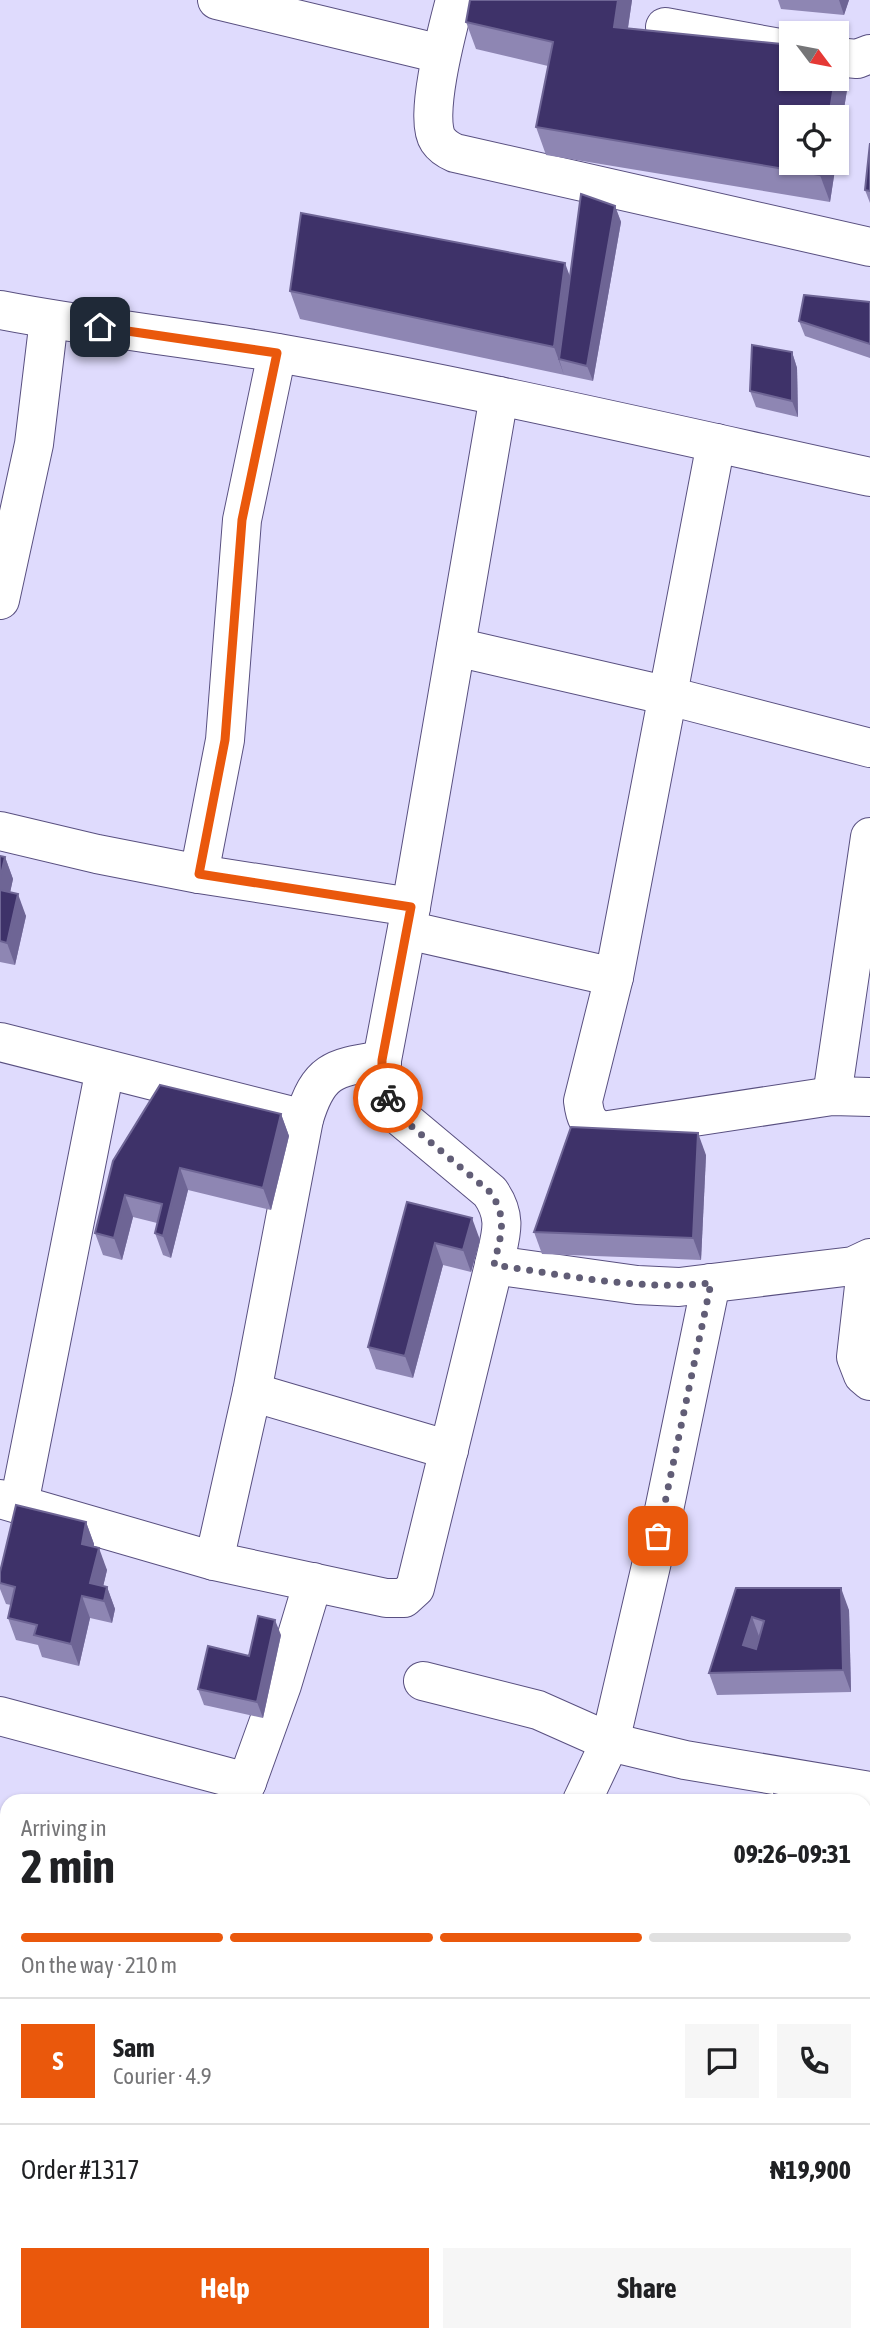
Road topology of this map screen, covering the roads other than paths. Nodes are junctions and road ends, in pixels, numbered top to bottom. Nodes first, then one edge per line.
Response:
1 (217, 0) edge
2 (455, 0) edge
3 (665, 27) dead end
4 (779, 48) edge
5 (441, 54) junction
6 (870, 54) edge
7 (849, 59) edge
8 (870, 247) edge
9 (0, 310) edge
10 (49, 319) junction
11 (277, 353) junction
12 (499, 396) junction
13 (716, 443) junction
14 (870, 477) edge
15 (0, 600) edge
16 (456, 648) junction
17 (669, 696) junction
18 (870, 748) edge
19 (0, 831) edge
20 (870, 837) edge
21 (199, 874) junction
22 (409, 919) junction
23 (614, 977) junction
24 (0, 1042) edge
25 (382, 1060) junction
26 (105, 1069) junction
27 (832, 1096) junction
28 (870, 1097) edge
29 (304, 1119) junction
30 (868, 1259) edge
31 (494, 1265) junction
32 (711, 1283) junction
33 (870, 1381) edge
34 (252, 1392) junction
35 (449, 1450) junction
36 (9, 1501) edge
37 (214, 1561) junction
38 (313, 1582) junction
39 (423, 1681) dead end
40 (0, 1716) edge
41 (610, 1742) junction
42 (722, 1784) edge
43 (870, 1791) edge
44 (242, 1792) edge
45 (585, 1794) edge

1 - 5 street
2 - 5 street
3 - 4 street
5 - 8 street
6 - 7 street
9 - 10 street
10 - 11 street
10 - 15 street
11 - 12 street
11 - 21 street
12 - 13 street
12 - 16 street
13 - 14 street
13 - 17 street
16 - 17 street
16 - 22 street
17 - 18 street
17 - 23 street
19 - 21 street
20 - 27 street
21 - 22 street
22 - 23 street
22 - 25 street
23 - 27 street
24 - 26 street
25 - 29 street
25 - 31 street
26 - 29 street
26 - 36 street
27 - 28 street
29 - 34 street
30 - 32 street
30 - 33 street
31 - 32 street
31 - 35 street
32 - 41 street
34 - 35 street
34 - 37 street
35 - 38 street
36 - 37 street
37 - 38 street
38 - 44 street
39 - 41 street
40 - 44 street
41 - 42 street
41 - 45 street
42 - 43 street

